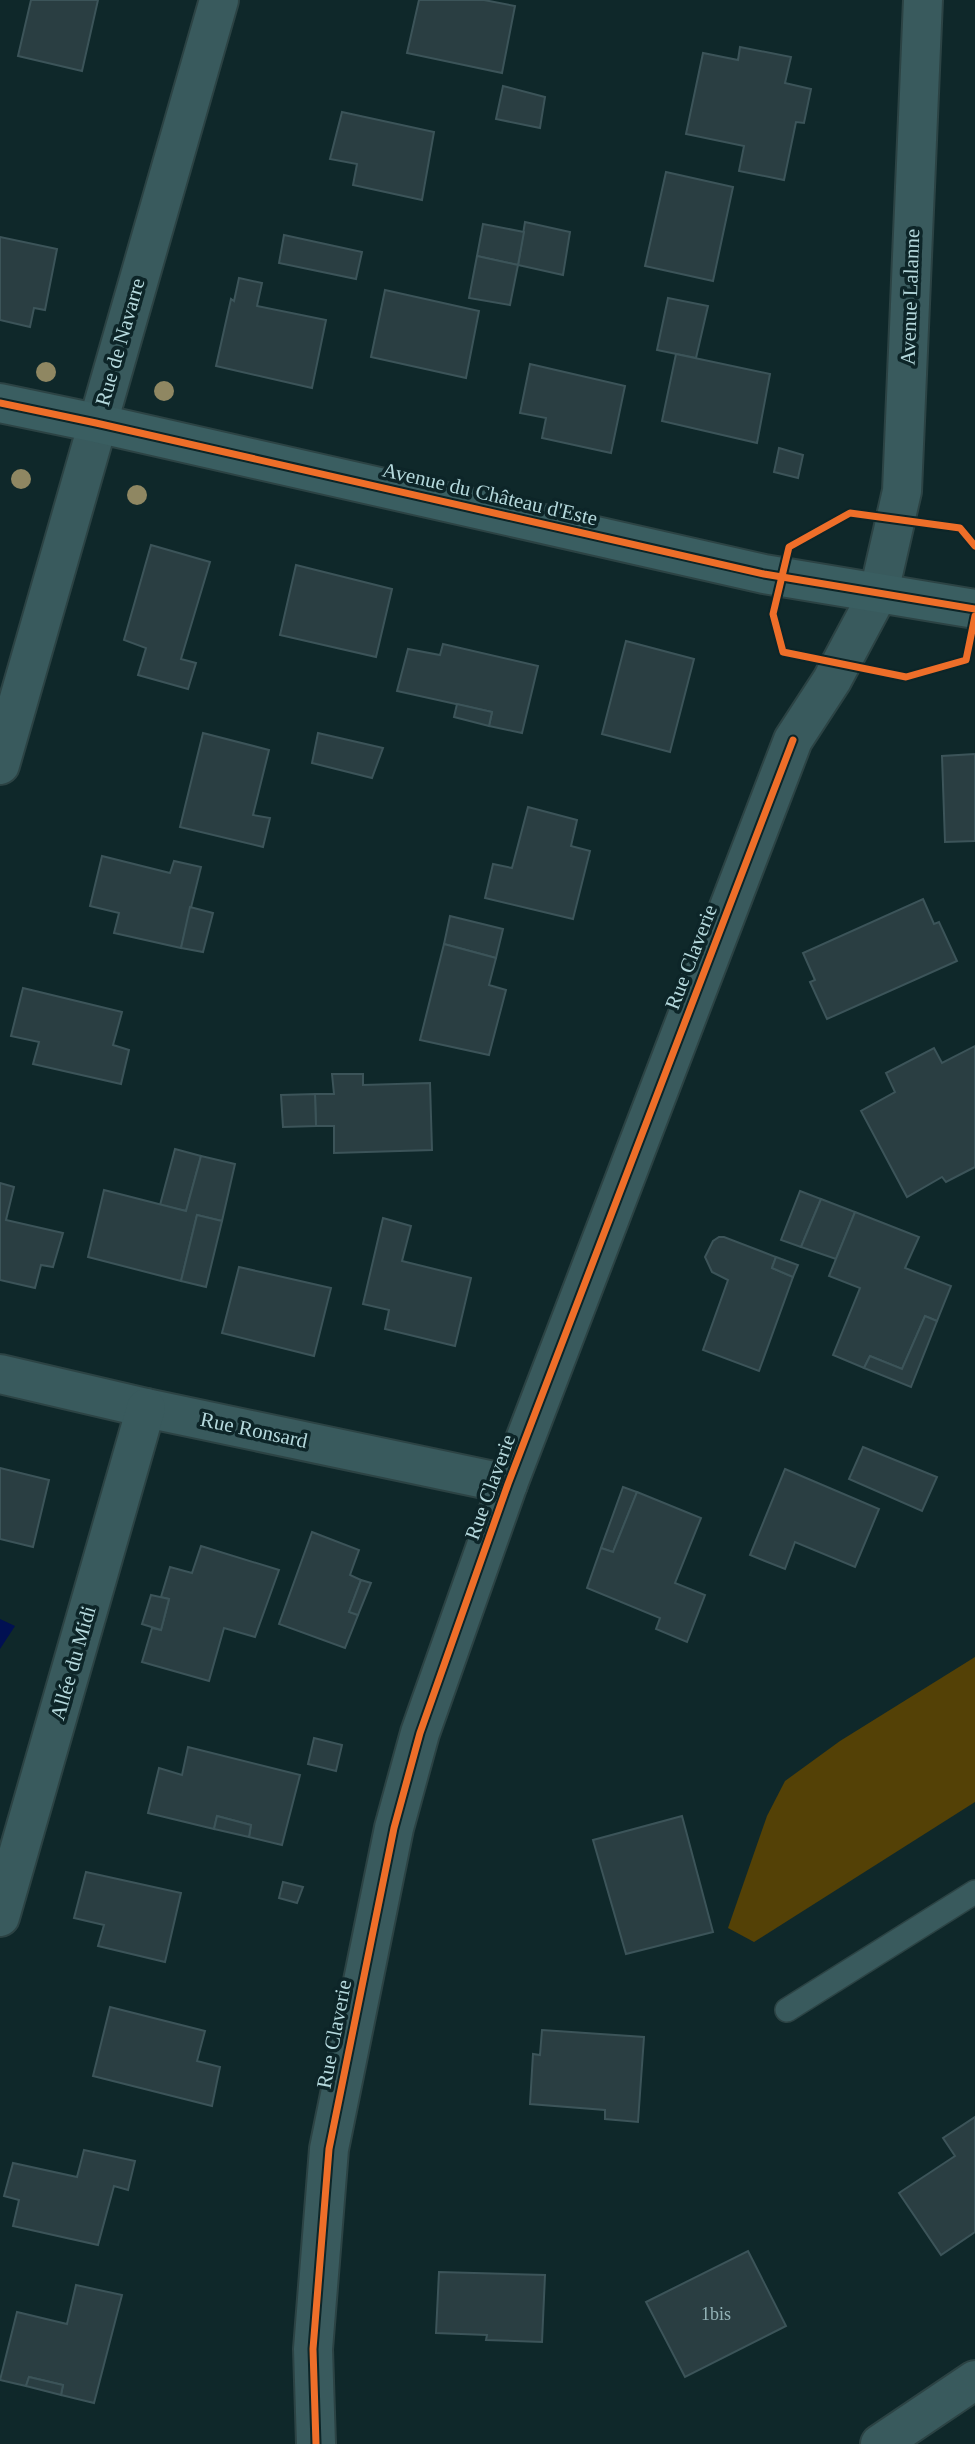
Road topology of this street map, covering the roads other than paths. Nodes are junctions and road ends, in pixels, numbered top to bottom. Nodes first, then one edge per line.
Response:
1 (219, 0) edge
2 (923, 0) edge
3 (0, 403) edge
4 (96, 423) junction
5 (879, 592) junction
6 (975, 609) edge
7 (0, 765) edge
8 (0, 1374) edge
9 (146, 1408) junction
10 (509, 1484) junction
11 (975, 1892) edge
12 (0, 1917) edge
13 (787, 2011) dead end
14 (975, 2381) edge
15 (316, 2444) edge
16 (880, 2444) edge

1 - 4 street, Rue de Navarre
2 - 5 street, Avenue Lalanne
3 - 4 street, Avenue du Château d'Este
4 - 5 street, Avenue du Château d'Este
4 - 7 street, Rue de Navarre
5 - 6 street, Avenue du Château d'Este
5 - 10 street, Rue Claverie
8 - 9 street, Rue Ronsard
9 - 10 street, Rue Ronsard
9 - 12 street, Allée du Midi
10 - 15 street, Rue Claverie
11 - 13 lane
14 - 16 street

